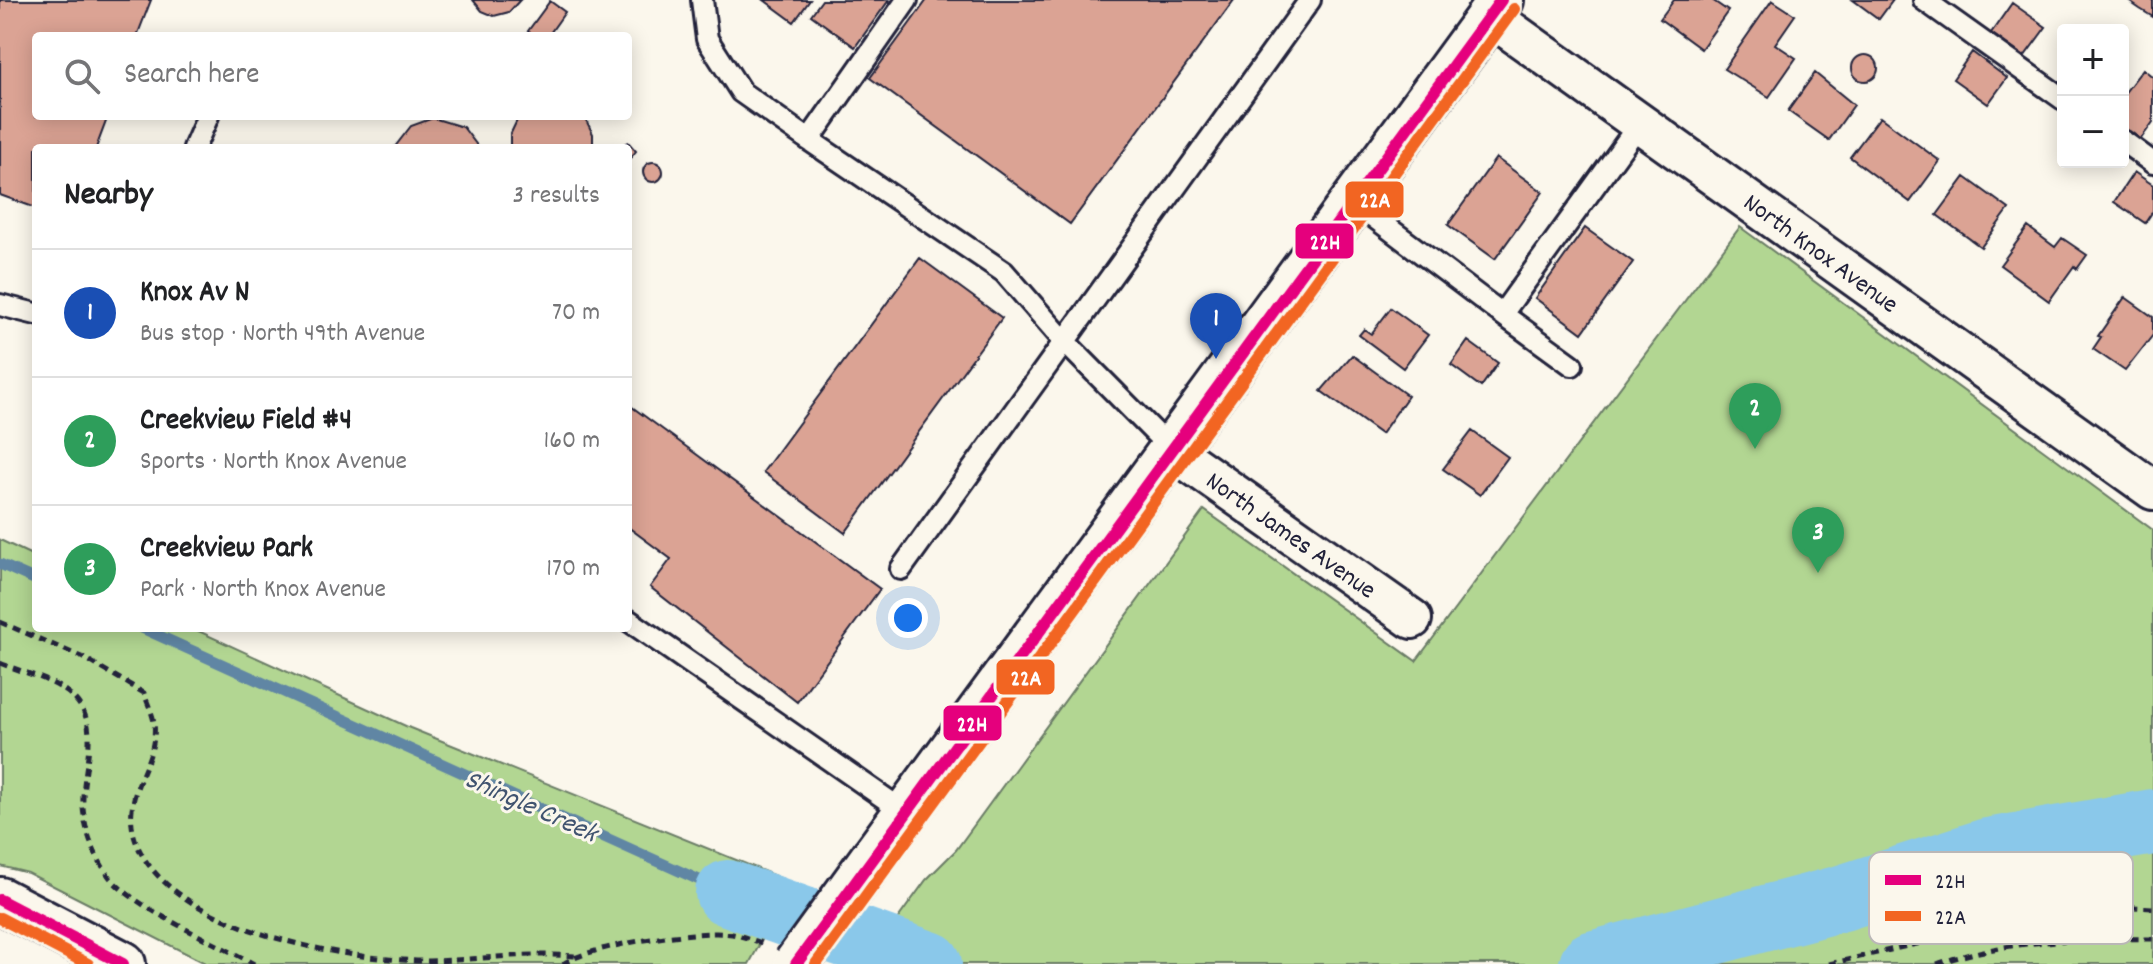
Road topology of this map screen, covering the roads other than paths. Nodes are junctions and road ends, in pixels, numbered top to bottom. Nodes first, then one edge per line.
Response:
1 (702, 0) edge
2 (907, 0) edge
3 (1310, 0) edge
4 (1924, 0) edge
5 (1496, 8) edge
6 (2059, 96) edge
7 (206, 120) edge
8 (1640, 123) junction
9 (809, 140) junction
10 (196, 144) edge
11 (2129, 145) edge
12 (2153, 163) edge
13 (1354, 202) junction
14 (0, 305) edge
15 (32, 313) edge
16 (1502, 314) junction
17 (1064, 341) junction
18 (1572, 365) dead end
19 (1172, 450) junction
20 (2153, 490) edge
21 (901, 569) dead end
22 (1412, 619) dead end
23 (632, 623) edge
24 (906, 813) junction
25 (0, 900) edge
26 (786, 956) edge
27 (123, 964) edge

1 - 9 lane
2 - 9 lane
3 - 17 lane
4 - 6 lane
5 - 8 street, North Knox Avenue
5 - 13 street
7 - 10 lane
8 - 16 lane
8 - 20 street, North Knox Avenue
9 - 17 lane
11 - 12 lane
13 - 16 lane
13 - 19 street
14 - 15 lane
16 - 18 lane
17 - 19 lane
17 - 21 lane
19 - 22 street, North James Avenue
19 - 24 street
23 - 24 lane
24 - 26 street, bridge
25 - 27 street

